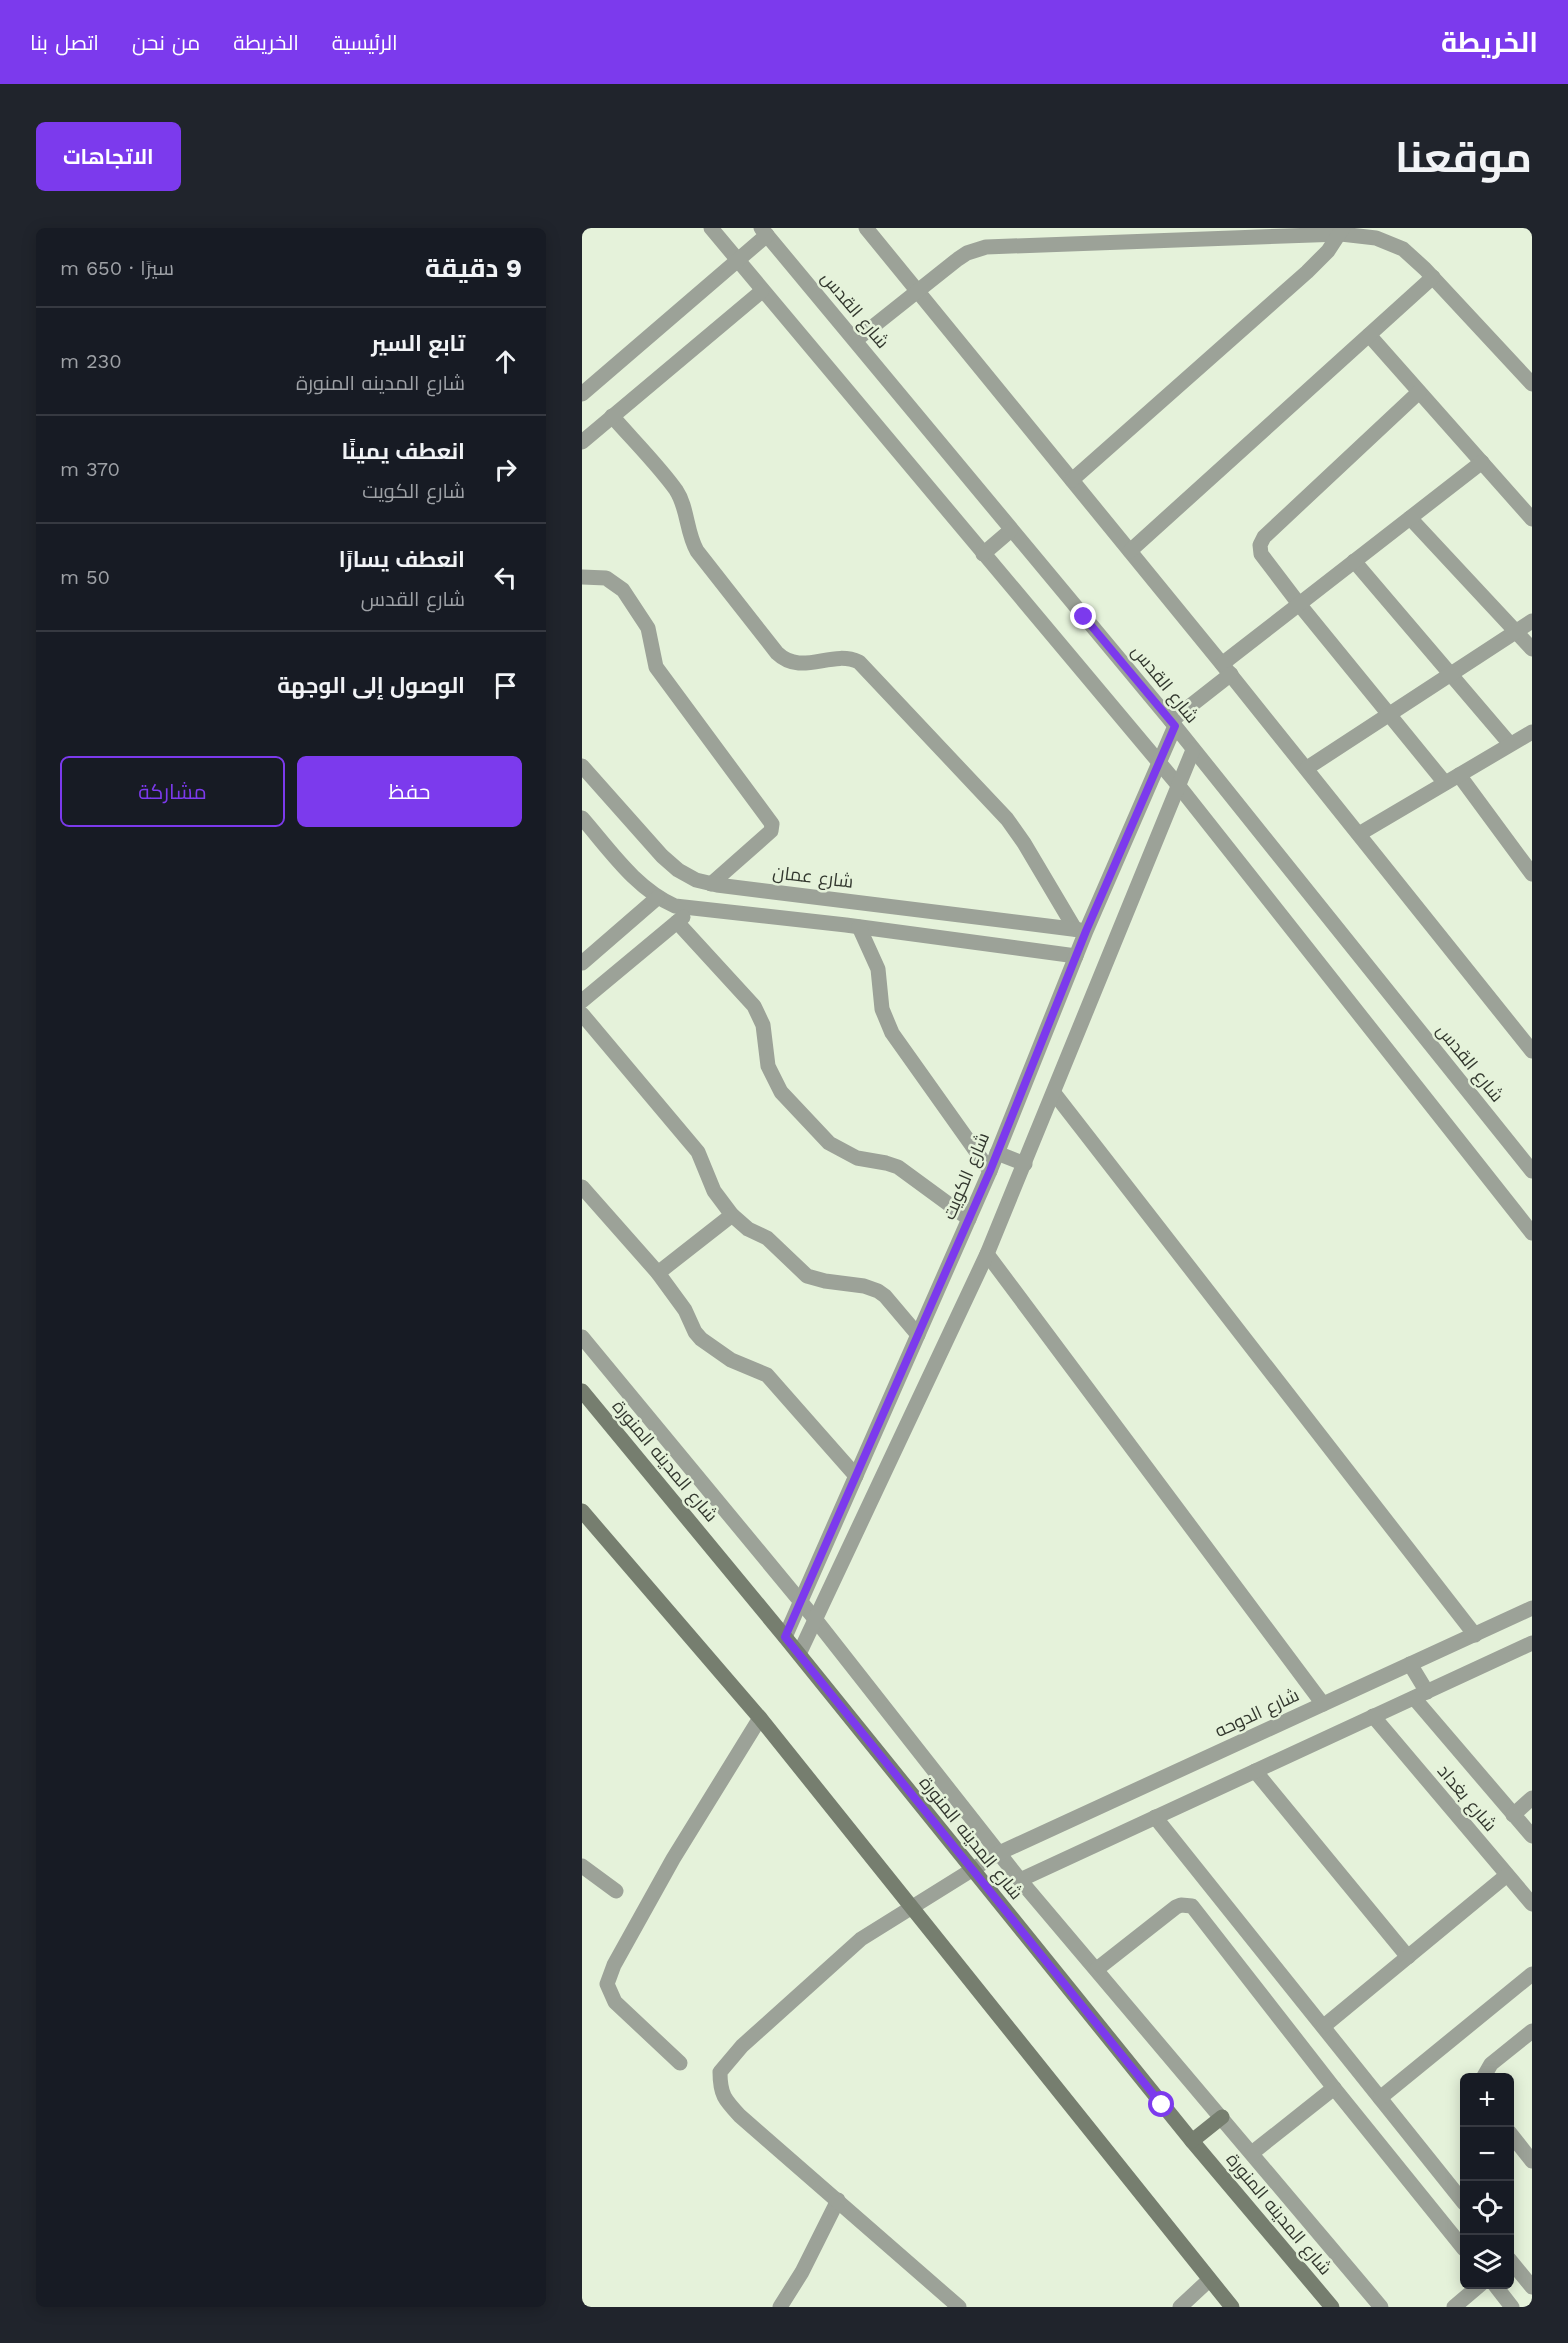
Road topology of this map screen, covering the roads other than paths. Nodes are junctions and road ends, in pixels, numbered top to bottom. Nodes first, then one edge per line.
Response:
1 (711, 228) edge
2 (866, 228) edge
3 (764, 231) edge
4 (1342, 231) edge
5 (737, 260) junction
6 (1433, 277) junction
7 (762, 291) junction
8 (918, 291) junction
9 (1369, 335) junction
10 (856, 340) junction
11 (1532, 384) edge
12 (1419, 392) junction
13 (582, 394) edge
14 (612, 416) junction
15 (582, 442) edge
16 (1482, 462) junction
17 (1072, 480) junction
18 (1410, 518) junction
19 (1532, 519) edge
20 (1011, 530) junction
21 (1130, 551) junction
22 (983, 554) junction
23 (1354, 561) junction
24 (582, 577) edge
25 (1299, 604) junction
26 (1532, 621) edge
27 (1516, 632) junction
28 (1532, 649) edge
29 (1227, 669) junction
30 (1450, 674) junction
31 (1389, 714) junction
32 (1173, 724) junction
33 (1532, 732) edge
34 (1510, 744) junction
35 (1193, 750) junction
36 (1160, 763) junction
37 (582, 766) edge
38 (1307, 768) junction
39 (1459, 775) junction
40 (1445, 783) junction
41 (1178, 785) junction
42 (582, 818) edge
43 (1359, 834) junction
44 (1532, 874) edge
45 (711, 884) junction
46 (737, 888) junction
47 (657, 898) junction
48 (692, 909) junction
49 (736, 914) junction
50 (677, 922) junction
51 (859, 927) junction
52 (1081, 930) junction
53 (1076, 956) junction
54 (582, 962) edge
55 (582, 1001) edge
56 (582, 1014) edge
57 (1532, 1051) edge
58 (1054, 1093) junction
59 (997, 1153) junction
60 (1025, 1164) junction
61 (1531, 1169) edge
62 (990, 1171) junction
63 (582, 1187) edge
64 (732, 1215) junction
65 (969, 1220) junction
66 (1532, 1233) edge
67 (987, 1254) junction
68 (658, 1273) junction
69 (918, 1335) junction
70 (582, 1337) edge
71 (582, 1391) edge
72 (856, 1476) junction
73 (582, 1511) edge
74 (801, 1602) junction
75 (1532, 1608) edge
76 (815, 1619) junction
77 (1475, 1635) junction
78 (785, 1637) junction
79 (1532, 1643) edge
80 (799, 1654) junction
81 (1410, 1664) junction
82 (1420, 1695) junction
83 (1323, 1704) junction
84 (1373, 1716) junction
85 (760, 1718) junction
86 (1255, 1771) junction
87 (1532, 1798) edge
88 (1513, 1815) junction
89 (1155, 1817) junction
90 (1532, 1836) edge
91 (999, 1853) junction
92 (582, 1866) edge
93 (971, 1870) junction
94 (1507, 1875) junction
95 (1020, 1880) junction
96 (616, 1891) dead end
97 (1532, 1904) edge
98 (911, 1906) junction
99 (1408, 1957) junction
100 (1097, 1970) junction
101 (1532, 1974) edge
102 (1324, 2026) junction
103 (1532, 2031) edge
104 (680, 2063) dead end
105 (1486, 2073) edge
106 (1334, 2088) junction
107 (1380, 2098) junction
108 (1222, 2117) junction
109 (1514, 2136) edge
110 (1191, 2141) junction
111 (1529, 2150) edge
112 (1252, 2153) junction
113 (1460, 2198) edge
114 (838, 2200) junction
115 (1460, 2244) edge
116 (1514, 2265) edge
117 (1209, 2280) junction
118 (1532, 2287) edge
119 (1475, 2289) edge
120 (1498, 2289) edge
121 (1324, 2304) edge
122 (780, 2307) edge
123 (959, 2307) edge
124 (1180, 2307) edge
125 (1232, 2307) edge
126 (1381, 2307) edge
127 (1454, 2307) edge
128 (1512, 2307) edge

1 - 5 street
2 - 8 street
3 - 5 street
3 - 10 street, شارع القدس
4 - 6 street
4 - 8 street
4 - 17 street
5 - 7 street
5 - 13 street
6 - 9 street
6 - 11 street
7 - 14 street
7 - 22 street
8 - 10 street
8 - 17 street
9 - 12 street
9 - 21 street
10 - 20 street, شارع القدس
12 - 16 street
12 - 25 street
14 - 15 street
14 - 52 street
16 - 18 street
16 - 19 street
17 - 21 street
18 - 23 street
18 - 27 street
20 - 22 street
20 - 32 street, شارع القدس
21 - 29 street
22 - 36 street
23 - 25 street
23 - 30 street
24 - 45 street
25 - 29 street
25 - 31 street
26 - 27 street
27 - 28 street
27 - 30 street
29 - 32 street
29 - 38 street
30 - 31 street
30 - 34 street
31 - 38 street
31 - 40 street
32 - 35 street, شارع القدس
32 - 36 street, شارع الكويت
33 - 34 street
34 - 39 street
35 - 41 street
35 - 61 street, شارع القدس
36 - 41 street
36 - 52 street, شارع الكويت
37 - 45 street, شارع عمان
38 - 43 street
39 - 40 street
39 - 44 street
40 - 43 street
41 - 58 street
41 - 66 street
42 - 47 street
43 - 57 street
45 - 46 street, شارع عمان
46 - 49 street
46 - 52 street, شارع عمان
47 - 48 street
47 - 54 street
48 - 49 street
48 - 50 street
49 - 51 street
50 - 55 street
50 - 65 street
51 - 53 street
51 - 62 street
52 - 53 street, شارع الكويت
53 - 59 street, شارع الكويت
56 - 64 street
58 - 60 street
58 - 77 street
59 - 60 street
59 - 62 street, شارع الكويت
60 - 67 street
62 - 65 street, شارع الكويت
63 - 68 street
64 - 68 street
64 - 69 street
65 - 69 street, شارع الكويت
67 - 76 street
67 - 83 street
68 - 72 street
69 - 72 street, شارع الكويت
70 - 74 street
71 - 78 main road, شارع المدينه المنورة
72 - 74 street, شارع الكويت
73 - 85 main road
74 - 76 street
74 - 78 street, شارع الكويت
75 - 77 street, شارع الدوحه
76 - 80 street
76 - 91 street
77 - 81 street, شارع الدوحه
78 - 80 main road, شارع المدينه المنورة
79 - 82 street
80 - 93 main road, شارع المدينه المنورة
81 - 82 street, شارع بغداد
81 - 83 street, شارع الدوحه
82 - 84 street
82 - 88 street, شارع بغداد
83 - 91 street, شارع الدوحه
84 - 86 street
84 - 94 street, شارع بغداد
85 - 98 main road
85 - 104 street
86 - 89 street
86 - 99 street
87 - 88 street
88 - 90 street, شارع بغداد
89 - 95 street
89 - 102 street
91 - 93 street, شارع الدوحه
91 - 95 street
92 - 96 street
93 - 98 street, شارع الدوحه
93 - 110 main road, شارع المدينه المنورة
94 - 97 street, شارع بغداد
94 - 99 street
95 - 100 street
98 - 114 street, شارع الدوحه
98 - 117 main road
99 - 102 street
100 - 106 street
100 - 108 street
101 - 107 street
102 - 107 street
103 - 105 street
106 - 112 street
106 - 115 street
107 - 113 street
108 - 110 main road
108 - 112 street
109 - 111 street
110 - 121 main road, شارع المدينه المنورة
112 - 126 street
114 - 122 street
114 - 123 street
116 - 118 street
117 - 124 street
117 - 125 main road
119 - 127 street
120 - 128 street

